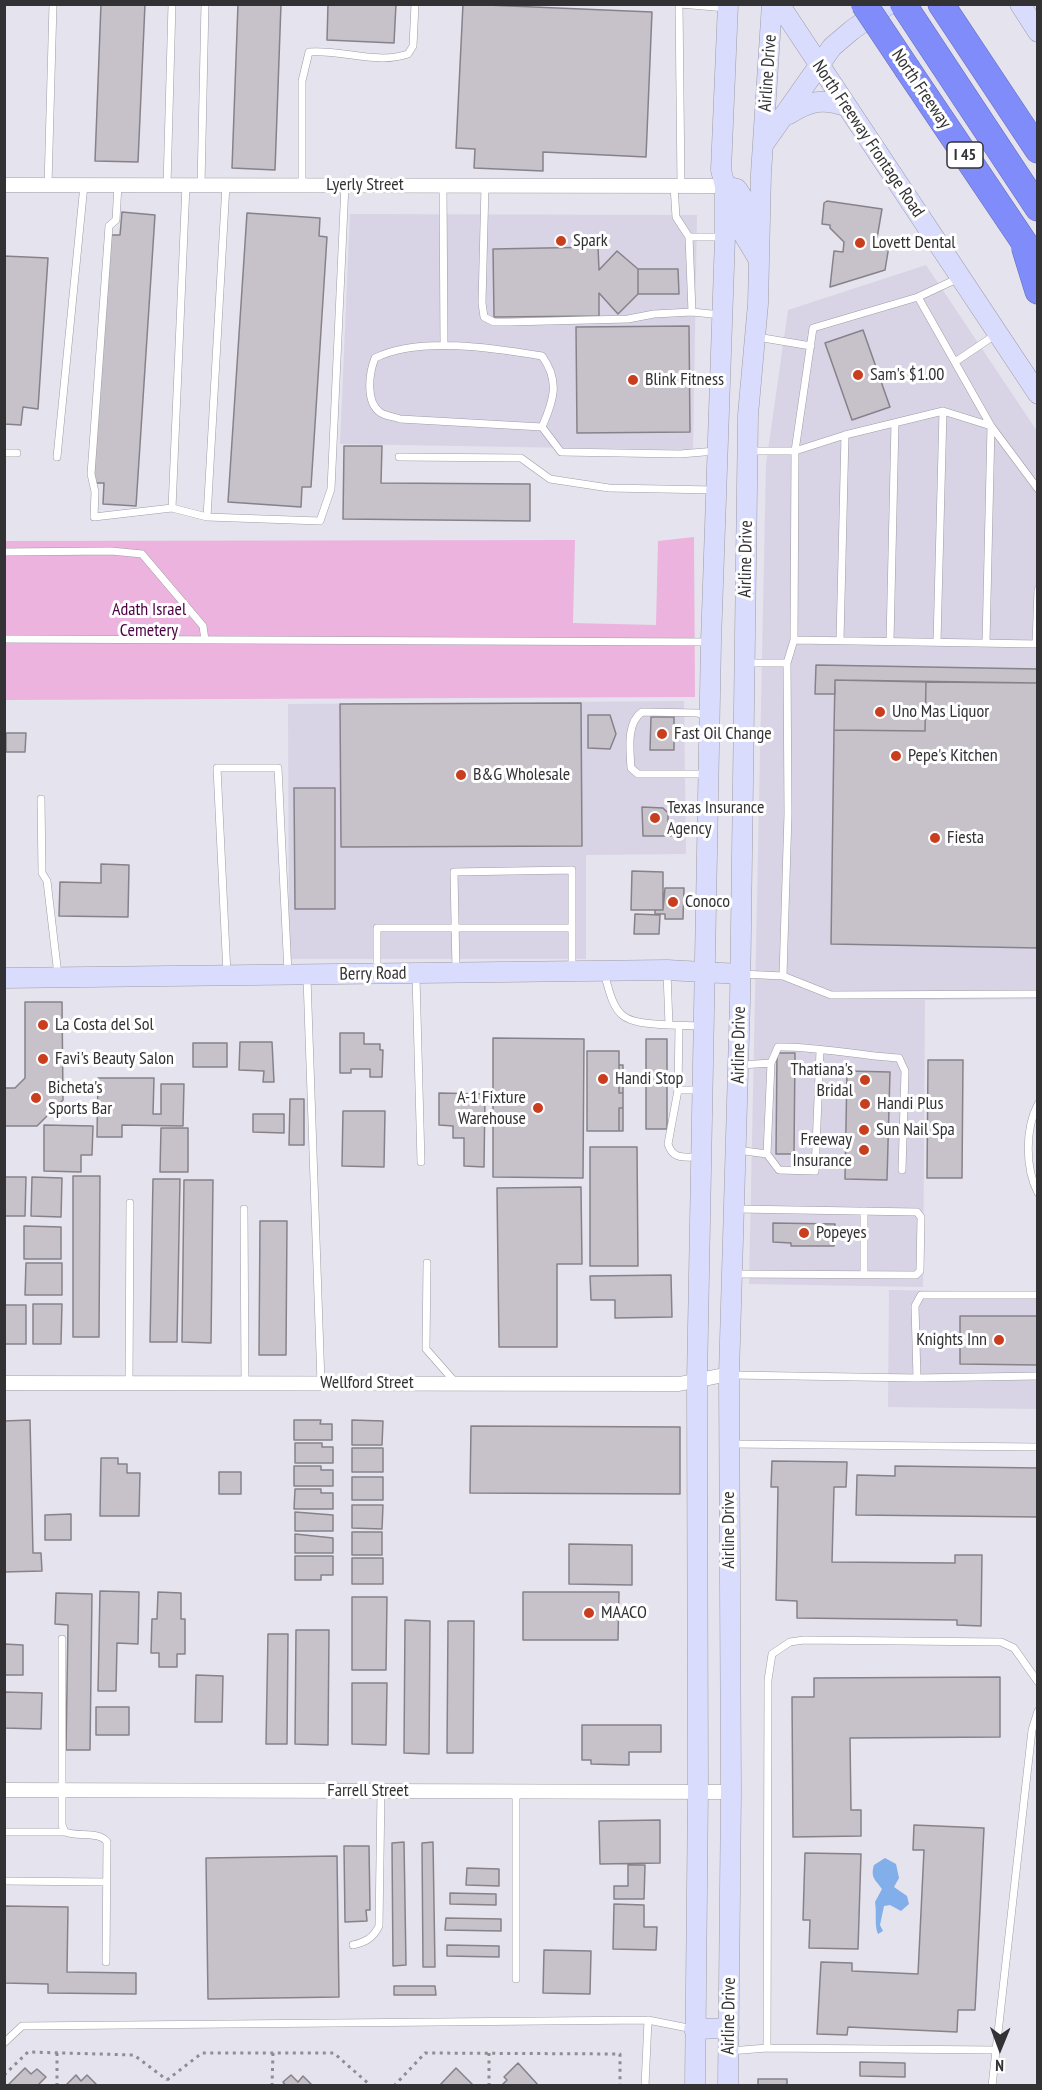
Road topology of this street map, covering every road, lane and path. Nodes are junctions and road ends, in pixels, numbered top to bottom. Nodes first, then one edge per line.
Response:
1 (53, 4) edge
2 (172, 4) edge
3 (205, 4) edge
4 (415, 4) edge
5 (772, 4) edge
6 (779, 4) edge
7 (864, 4) edge
8 (890, 4) edge
9 (903, 4) edge
10 (941, 4) edge
11 (1020, 4) edge
12 (680, 5) edge
13 (728, 6) edge
14 (1038, 32) edge
15 (818, 65) junction
16 (1004, 96) junction
17 (846, 106) junction
18 (782, 119) junction
19 (1038, 138) edge
20 (763, 145) junction
21 (1038, 150) edge
22 (4, 185) edge
23 (48, 185) junction
24 (84, 185) junction
25 (118, 185) junction
26 (167, 185) junction
27 (193, 185) junction
28 (226, 185) junction
29 (302, 185) junction
30 (345, 185) junction
31 (443, 186) junction
32 (485, 186) junction
33 (678, 186) junction
34 (725, 186) junction
35 (1038, 208) edge
36 (689, 237) junction
37 (725, 237) junction
38 (1022, 240) junction
39 (759, 260) junction
40 (1038, 263) edge
41 (960, 277) junction
42 (1038, 291) edge
43 (918, 297) junction
44 (692, 312) junction
45 (723, 315) junction
46 (997, 333) junction
47 (755, 336) junction
48 (444, 345) junction
49 (811, 346) junction
50 (955, 362) junction
51 (1038, 394) edge
52 (943, 411) junction
53 (895, 423) junction
54 (991, 426) junction
55 (542, 427) junction
56 (845, 435) junction
57 (718, 450) junction
58 (747, 451) junction
59 (795, 451) junction
60 (4, 453) edge
61 (17, 453) dead end
62 (57, 457) dead end
63 (399, 457) dead end
64 (1038, 489) edge
65 (717, 490) junction
66 (172, 508) junction
67 (207, 517) junction
68 (4, 552) edge
69 (1038, 590) edge
70 (4, 639) edge
71 (205, 640) junction
72 (794, 640) junction
73 (840, 640) junction
74 (890, 641) junction
75 (711, 642) junction
76 (937, 642) junction
77 (986, 643) junction
78 (1037, 644) edge
79 (744, 663) junction
80 (787, 663) junction
81 (710, 719) junction
82 (744, 720) junction
83 (709, 774) junction
84 (41, 799) dead end
85 (456, 928) junction
86 (572, 928) junction
87 (667, 970) junction
88 (572, 972) junction
89 (604, 972) junction
90 (705, 972) junction
91 (377, 974) junction
92 (416, 974) junction
93 (457, 974) junction
94 (740, 974) junction
95 (227, 975) junction
96 (297, 975) junction
97 (783, 976) junction
98 (4, 978) edge
99 (58, 978) junction
100 (1038, 994) edge
101 (669, 1025) junction
102 (679, 1026) junction
103 (704, 1027) junction
104 (820, 1051) junction
105 (771, 1063) junction
106 (739, 1065) junction
107 (678, 1090) junction
108 (703, 1090) junction
109 (1038, 1104) edge
110 (736, 1150) junction
111 (768, 1154) junction
112 (702, 1157) junction
113 (421, 1162) dead end
114 (902, 1170) dead end
115 (1038, 1193) edge
116 (130, 1203) dead end
117 (244, 1209) dead end
118 (736, 1209) junction
119 (864, 1211) junction
120 (427, 1263) dead end
121 (733, 1274) junction
122 (864, 1275) junction
123 (1038, 1295) edge
124 (729, 1374) junction
125 (1038, 1376) edge
126 (917, 1378) junction
127 (697, 1380) junction
128 (455, 1382) junction
129 (4, 1383) edge
130 (129, 1383) junction
131 (245, 1383) junction
132 (321, 1383) junction
133 (730, 1444) junction
134 (1038, 1447) edge
135 (698, 1588) junction
136 (728, 1590) junction
137 (62, 1639) dead end
138 (1038, 1682) edge
139 (1038, 1711) edge
140 (4, 1790) edge
141 (62, 1790) junction
142 (381, 1791) junction
143 (516, 1791) junction
144 (698, 1791) junction
145 (731, 1792) junction
146 (65, 1832) junction
147 (4, 1833) edge
148 (4, 1881) edge
149 (106, 1882) junction
150 (353, 1945) dead end
151 (106, 1962) dead end
152 (516, 1979) dead end
153 (648, 2020) junction
154 (729, 2028) junction
155 (694, 2029) junction
156 (4, 2043) edge
157 (767, 2048) junction
158 (996, 2050) junction
159 (695, 2051) junction
160 (729, 2051) junction
161 (57, 2053) junction
162 (273, 2053) junction
163 (489, 2053) junction
164 (4, 2075) edge
165 (167, 2080) junction
166 (57, 2085) edge
167 (167, 2085) edge
168 (272, 2085) edge
169 (371, 2085) edge
170 (394, 2085) edge
171 (489, 2085) edge
172 (620, 2085) edge
173 (645, 2085) edge
174 (695, 2085) edge
175 (728, 2085) edge
176 (992, 2085) edge

1 - 23 lane
2 - 26 lane
3 - 27 lane
4 - 29 lane
5 - 20 main road, Airline Drive
6 - 15 main road, North Freeway Frontage Road
7 - 38 highway, North Freeway / I 45, bridge
8 - 15 main road
9 - 35 highway, North Freeway
10 - 16 highway
11 - 14 main road
12 - 13 lane
12 - 33 lane
13 - 34 main road, Airline Drive
15 - 17 main road, North Freeway Frontage Road
15 - 18 main road
16 - 19 highway
16 - 21 highway
17 - 18 main road
17 - 41 main road, North Freeway Frontage Road
18 - 20 main road
20 - 39 main road, Airline Drive
22 - 23 street, Lyerly Street
23 - 24 street, Lyerly Street
24 - 25 street, Lyerly Street
24 - 62 lane
25 - 26 street, Lyerly Street
25 - 66 lane
26 - 27 street, Lyerly Street
27 - 28 street, Lyerly Street
27 - 66 lane
28 - 29 street, Lyerly Street
28 - 67 lane
29 - 30 street, Lyerly Street
30 - 31 street, Lyerly Street
30 - 67 lane
31 - 32 street, Lyerly Street
31 - 48 lane
32 - 33 street, Lyerly Street
32 - 44 lane
33 - 34 street, Lyerly Street
33 - 36 lane
34 - 37 main road, Airline Drive
34 - 39 main road
36 - 37 lane
36 - 44 lane
37 - 45 main road, Airline Drive
38 - 40 highway, North Freeway / I 45
38 - 42 highway
39 - 47 main road, Airline Drive
41 - 43 lane
41 - 46 main road, North Freeway Frontage Road
43 - 49 lane
43 - 50 lane
44 - 45 lane
45 - 57 main road, Airline Drive
46 - 50 lane
46 - 51 main road, North Freeway Frontage Road
47 - 49 lane
47 - 58 main road, Airline Drive
48 - 55 lane
48 - 55 lane
49 - 59 lane
50 - 54 lane
52 - 53 lane
52 - 54 lane
52 - 76 lane
53 - 56 lane
53 - 74 lane
54 - 64 lane
54 - 77 lane
55 - 57 lane
56 - 59 lane
56 - 73 lane
57 - 58 main road
57 - 65 main road, Airline Drive
58 - 59 lane
58 - 79 main road, Airline Drive
59 - 72 lane
60 - 61 lane
63 - 65 lane
65 - 75 main road, Airline Drive
66 - 67 lane
68 - 71 lane
69 - 78 lane
70 - 71 lane
71 - 75 lane
72 - 73 lane
72 - 80 lane
73 - 74 lane
74 - 76 lane
75 - 81 main road, Airline Drive
76 - 77 lane
77 - 78 lane
79 - 80 lane
79 - 82 main road, Airline Drive
80 - 97 lane
81 - 82 main road
81 - 83 main road, Airline Drive
81 - 83 lane
82 - 94 main road, Airline Drive
83 - 90 main road, Airline Drive
84 - 99 lane
85 - 86 lane
85 - 86 lane
85 - 91 lane
85 - 93 lane
86 - 88 lane
87 - 89 main road, Berry Road
87 - 90 main road, Berry Road
87 - 101 lane
88 - 89 main road, Berry Road
88 - 93 main road, Berry Road
89 - 101 lane
90 - 94 main road, Berry Road
90 - 103 main road, Airline Drive
91 - 92 main road, Berry Road
91 - 96 main road, Berry Road
92 - 93 main road, Berry Road
92 - 113 lane
94 - 97 lane
94 - 106 main road, Airline Drive
95 - 96 main road, Berry Road
95 - 96 lane
95 - 99 main road, Berry Road
96 - 132 lane
97 - 100 lane
98 - 99 main road, Berry Road
101 - 102 lane
102 - 103 lane
102 - 107 lane
103 - 108 main road, Airline Drive
104 - 105 lane
104 - 111 lane
104 - 114 lane
105 - 106 lane
105 - 111 lane
106 - 110 main road, Airline Drive
107 - 108 lane
107 - 112 lane
108 - 112 main road, Airline Drive
109 - 115 lane
110 - 111 lane
110 - 118 main road, Airline Drive
112 - 127 main road, Airline Drive
116 - 130 lane
117 - 131 lane
118 - 119 lane
118 - 121 main road, Airline Drive
119 - 122 lane
119 - 122 lane
120 - 128 lane
121 - 122 lane
121 - 124 main road, Airline Drive
123 - 126 lane
124 - 126 lane
124 - 127 street, Wellford Street
124 - 133 main road, Airline Drive
125 - 126 lane
127 - 128 street, Wellford Street
127 - 135 main road, Airline Drive
128 - 132 street, Wellford Street
129 - 130 street, Wellford Street
130 - 131 street, Wellford Street
131 - 132 street, Wellford Street
133 - 134 lane
133 - 136 main road, Airline Drive
135 - 136 main road
135 - 144 main road, Airline Drive
136 - 145 main road, Airline Drive
137 - 141 lane
138 - 157 lane
139 - 158 lane
140 - 141 street, Farrell Street
141 - 142 street, Farrell Street
141 - 146 lane
142 - 143 street, Farrell Street
142 - 150 lane
143 - 144 street, Farrell Street
143 - 152 lane
144 - 145 street, Farrell Street
144 - 155 main road, Airline Drive
145 - 154 main road, Airline Drive
146 - 147 lane
146 - 149 lane
148 - 149 lane
149 - 151 lane
153 - 155 lane
153 - 156 lane
153 - 173 lane
154 - 155 main road
154 - 160 main road, Airline Drive
155 - 159 main road, Airline Drive
157 - 158 lane
157 - 160 lane
158 - 176 lane
159 - 160 main road
159 - 174 main road, Airline Drive
160 - 175 main road, Airline Drive
161 - 164 path
161 - 165 path
161 - 166 path
162 - 165 path
162 - 168 path
162 - 169 path
163 - 170 path
163 - 171 path
163 - 172 path
165 - 167 path

